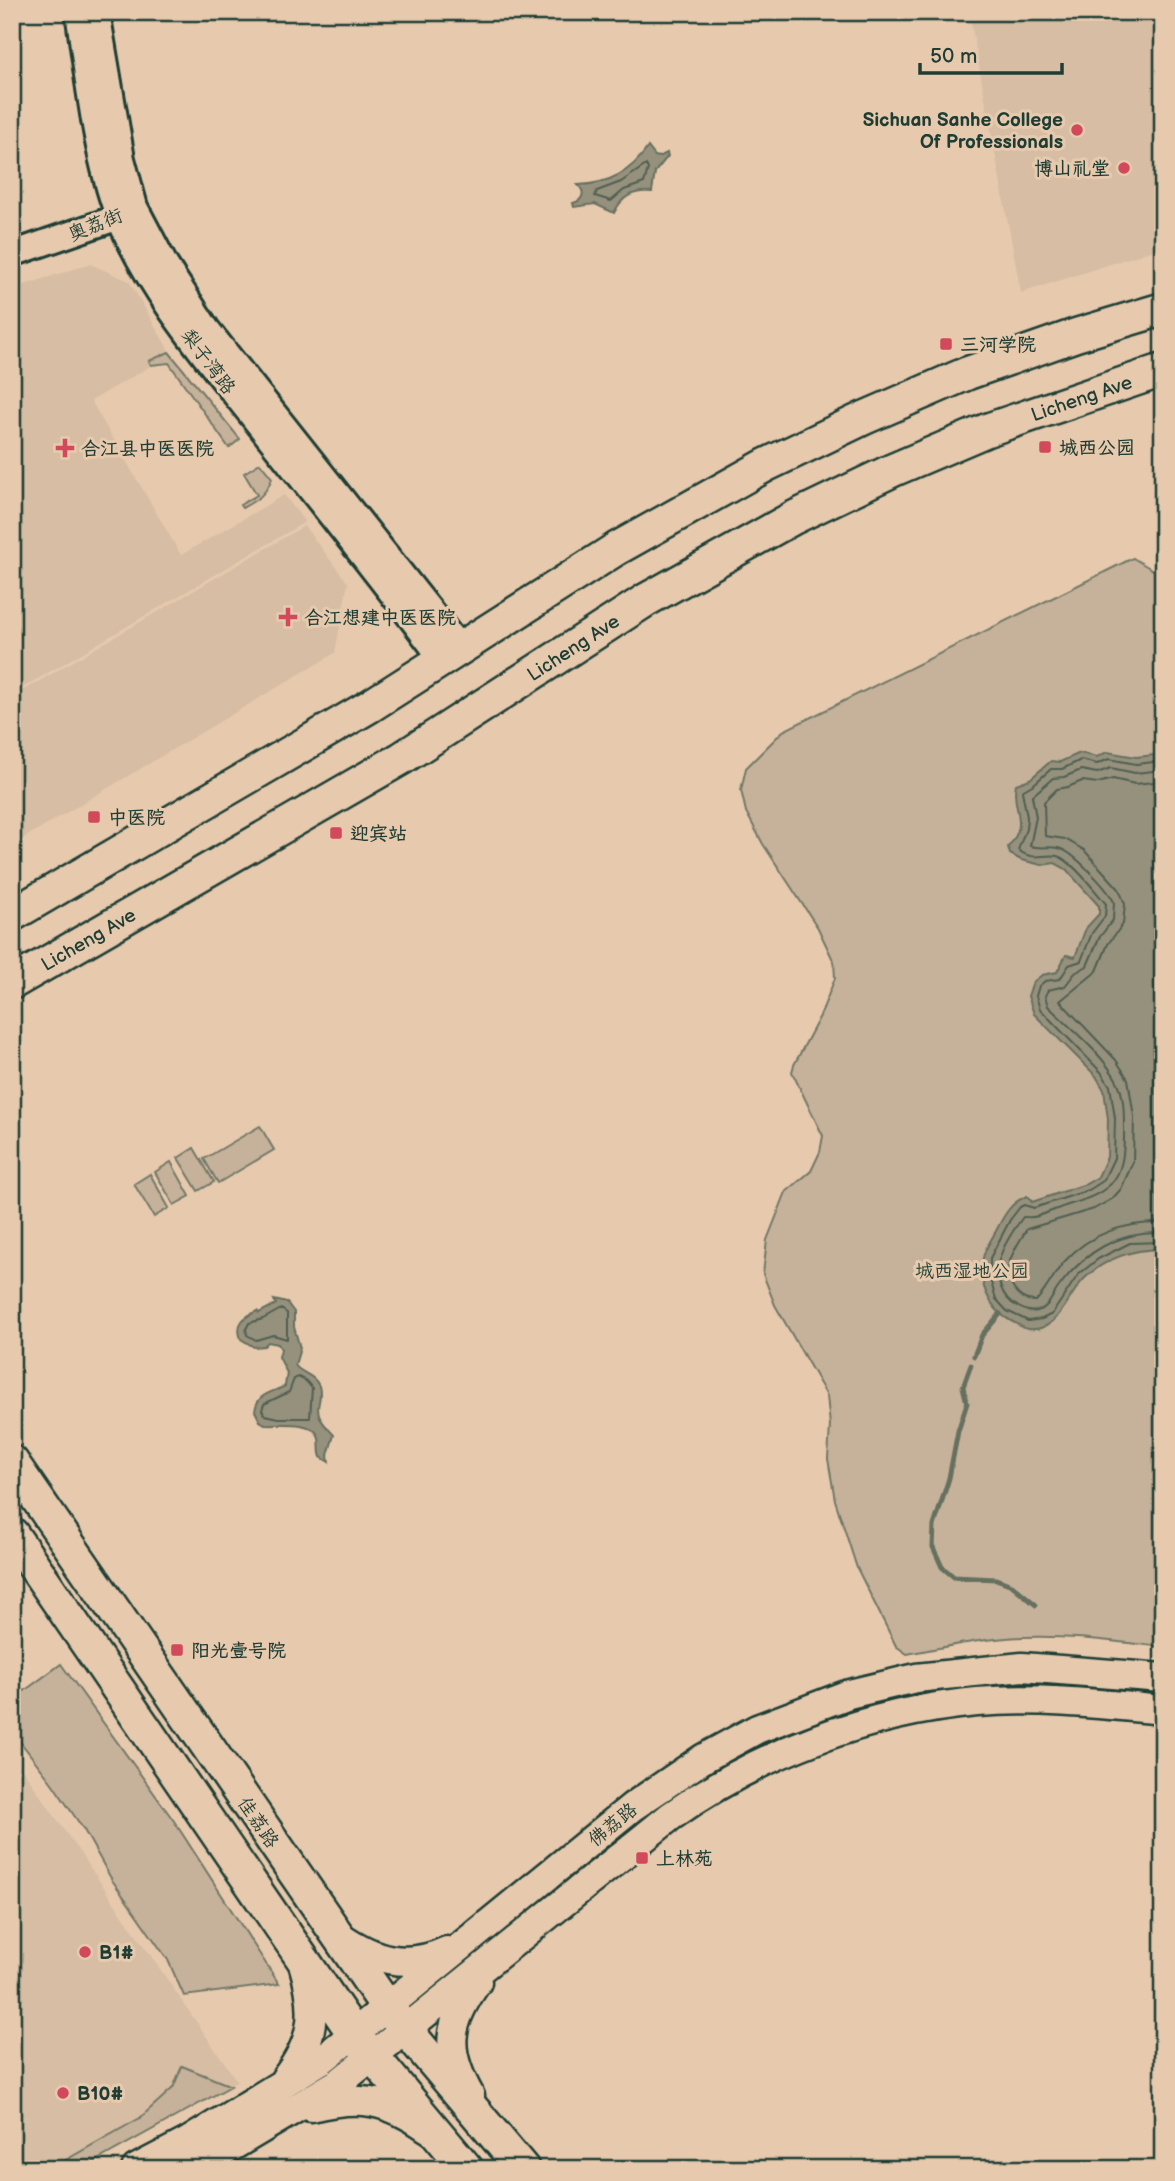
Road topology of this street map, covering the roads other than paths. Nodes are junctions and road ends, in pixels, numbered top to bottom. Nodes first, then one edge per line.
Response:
1 (78, 12) edge
2 (97, 12) edge
3 (123, 210) junction
4 (12, 241) edge
5 (12, 254) edge
6 (1163, 309) edge
7 (1163, 370) edge
8 (451, 654) junction
9 (12, 915) edge
10 (12, 983) edge
11 (12, 1462) edge
12 (12, 1534) edge
13 (1163, 1678) edge
14 (1163, 1710) edge
15 (304, 1889) junction
16 (270, 1911) junction
17 (333, 1930) junction
18 (468, 1940) junction
19 (301, 1957) junction
20 (496, 1957) junction
21 (396, 2019) junction
22 (363, 2046) junction
23 (278, 2087) junction
24 (482, 2118) junction
25 (276, 2119) junction
26 (440, 2137) junction
27 (507, 2163) edge
28 (136, 2169) edge
29 (194, 2169) edge
30 (467, 2169) edge

1 - 3 street, 梨子湾路
2 - 3 street, 梨子湾路
3 - 4 street, 奥荔街
3 - 5 street, 奥荔街
3 - 8 street, 梨子湾路
6 - 8 main road
7 - 10 main road, Licheng Ave
8 - 9 main road
11 - 15 main road, 佳荔路
12 - 16 main road
13 - 18 main road, 佛荔路
14 - 20 main road, 佛荔路
15 - 16 main road
15 - 17 main road, 佳荔路
16 - 19 main road
17 - 18 main road
17 - 21 main road, 佳荔路
18 - 21 main road, 佛荔路
19 - 22 main road
19 - 23 main road
20 - 21 main road, 佛荔路
20 - 24 main road
21 - 22 main road, 佛荔路
21 - 24 main road, 佳荔路
22 - 23 main road, 佛荔路
22 - 25 main road, 佛荔路
22 - 26 main road
23 - 28 main road, 佛荔路
24 - 27 main road, 佳荔路
25 - 26 main road
25 - 29 main road, 佛荔路
26 - 30 main road

